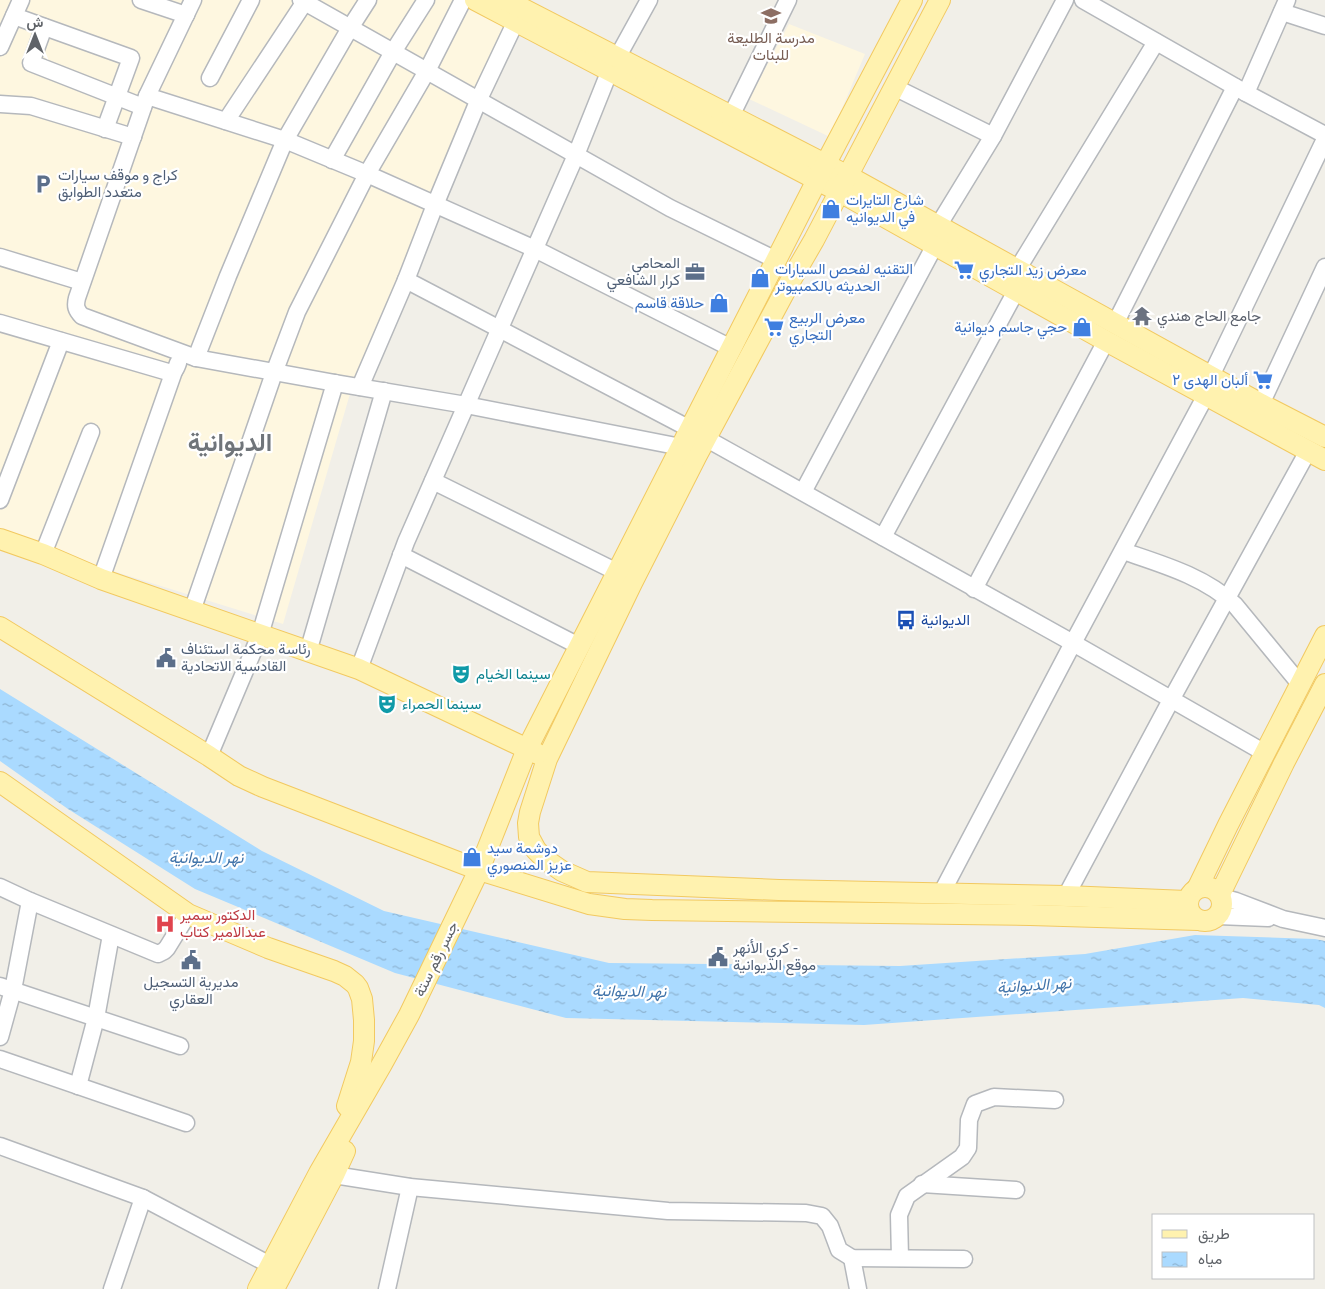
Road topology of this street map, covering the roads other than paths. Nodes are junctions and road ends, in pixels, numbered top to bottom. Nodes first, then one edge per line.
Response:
1 (21, 0) edge
2 (141, 0) edge
3 (193, 0) edge
4 (252, 0) edge
5 (368, 0) edge
6 (426, 0) edge
7 (463, 0) edge
8 (475, 0) edge
9 (506, 0) edge
10 (649, 0) edge
11 (788, 0) edge
12 (912, 0) edge
13 (940, 0) edge
14 (1065, 0) edge
15 (304, 1) edge
16 (1086, 1) edge
17 (1285, 6) edge
18 (525, 11) edge
19 (186, 15) junction
20 (14, 16) junction
21 (1325, 26) edge
22 (44, 27) junction
23 (350, 28) junction
24 (1156, 42) junction
25 (1, 44) edge
26 (393, 52) junction
27 (614, 64) junction
28 (427, 71) junction
29 (210, 78) dead end
30 (894, 87) junction
31 (1241, 90) junction
32 (117, 96) junction
33 (478, 99) junction
34 (145, 101) junction
35 (0, 104) edge
36 (731, 116) junction
37 (226, 121) junction
38 (105, 129) junction
39 (1325, 135) edge
40 (993, 136) junction
41 (133, 137) junction
42 (1325, 139) edge
43 (286, 140) junction
44 (576, 155) junction
45 (332, 160) junction
46 (821, 172) junction
47 (367, 174) junction
48 (844, 184) junction
49 (435, 205) junction
50 (936, 236) junction
51 (534, 249) junction
52 (0, 257) edge
53 (776, 260) junction
54 (1325, 267) edge
55 (1018, 270) junction
56 (406, 280) junction
57 (82, 282) junction
58 (1016, 291) junction
59 (0, 323) edge
60 (499, 330) junction
61 (1111, 333) junction
62 (61, 341) junction
63 (731, 348) junction
64 (189, 355) junction
65 (174, 371) junction
66 (274, 373) junction
67 (335, 383) junction
68 (1208, 386) junction
69 (360, 387) junction
70 (384, 392) junction
71 (1261, 404) junction
72 (466, 405) junction
73 (91, 432) dead end
74 (1325, 437) edge
75 (692, 438) junction
76 (1317, 455) edge
77 (433, 481) junction
78 (803, 492) junction
79 (0, 500) edge
80 (883, 537) junction
81 (0, 538) edge
82 (1123, 551) junction
83 (43, 554) junction
84 (401, 555) junction
85 (617, 572) junction
86 (101, 579) junction
87 (974, 589) junction
88 (1228, 598) junction
89 (192, 611) junction
90 (0, 627) edge
91 (260, 634) junction
92 (1325, 636) edge
93 (1073, 643) junction
94 (579, 646) junction
95 (308, 652) junction
96 (359, 669) junction
97 (1300, 684) junction
98 (1325, 684) edge
99 (1171, 700) junction
100 (527, 749) junction
101 (1265, 753) junction
102 (209, 756) junction
103 (547, 759) junction
104 (0, 782) edge
105 (479, 870) junction
106 (0, 887) edge
107 (779, 890) junction
108 (941, 894) junction
109 (1193, 894) junction
110 (1066, 896) junction
111 (30, 901) junction
112 (1220, 902) junction
113 (1031, 905) junction
114 (778, 912) junction
115 (188, 914) junction
116 (1198, 920) junction
117 (1325, 928) edge
118 (111, 935) junction
119 (6, 988) edge
120 (96, 1018) junction
121 (0, 1036) edge
122 (180, 1046) dead end
123 (0, 1059) edge
124 (382, 1064) junction
125 (78, 1086) junction
126 (1056, 1100) dead end
127 (186, 1123) dead end
128 (0, 1146) edge
129 (329, 1155) junction
130 (334, 1175) junction
131 (922, 1184) junction
132 (410, 1186) junction
133 (1016, 1190) dead end
134 (144, 1198) junction
135 (852, 1258) junction
136 (900, 1258) junction
137 (964, 1259) dead end
138 (270, 1265) junction
139 (112, 1289) edge
140 (258, 1289) edge
141 (274, 1289) edge
142 (387, 1289) edge
143 (858, 1289) edge

1 - 20 street
2 - 19 street
3 - 19 street
4 - 29 street
5 - 23 street
6 - 26 street
7 - 28 street
8 - 18 main road
9 - 18 main road
10 - 27 street
11 - 36 street
12 - 46 main road
13 - 30 main road
14 - 40 street
15 - 23 street
15 - 37 street
16 - 24 street
17 - 21 street
17 - 31 street
18 - 27 main road
18 - 33 street
19 - 34 street
20 - 22 street
20 - 25 street
22 - 32 street
22 - 32 street
23 - 26 street
23 - 43 street
24 - 31 street
24 - 55 street
26 - 28 street
26 - 45 street
27 - 36 main road
27 - 44 street
27 - 46 main road
28 - 33 street
28 - 47 street
30 - 40 street
30 - 48 main road
31 - 39 street
31 - 61 street
32 - 34 street
32 - 38 street
33 - 44 street
33 - 49 street
34 - 37 street
34 - 41 street
35 - 38 street
36 - 46 main road
37 - 43 street
38 - 41 street
40 - 50 street
41 - 57 street
42 - 68 street
43 - 45 street
43 - 64 street
44 - 51 street
44 - 53 street
45 - 47 street
46 - 48 main road
46 - 53 main road
47 - 49 street
47 - 66 street
48 - 50 main road
48 - 75 main road
49 - 51 street
49 - 56 street
50 - 55 main road
50 - 58 main road
50 - 78 street
51 - 60 street
51 - 63 street
52 - 57 street
53 - 63 main road
54 - 71 street
55 - 61 main road
56 - 60 street
56 - 69 street
57 - 64 street
58 - 61 main road
58 - 80 street
59 - 62 street
60 - 72 street
60 - 75 street
61 - 68 main road
61 - 87 street
62 - 65 street
62 - 79 street
63 - 75 main road
64 - 65 street
64 - 66 street
65 - 86 street
66 - 67 street
66 - 89 street
67 - 69 street
67 - 91 street
68 - 71 main road
68 - 76 main road
68 - 82 street
69 - 70 street
70 - 72 street
70 - 95 street
71 - 74 main road
72 - 75 street
72 - 77 street
73 - 83 street
75 - 78 street
75 - 85 main road, جسر رقم ستة
75 - 103 main road
76 - 88 street
77 - 84 street
77 - 85 street
78 - 80 street
80 - 87 street
81 - 83 main road
82 - 88 street
82 - 93 street
83 - 86 main road
84 - 94 street
84 - 96 street
85 - 94 main road, جسر رقم ستة
86 - 89 main road
87 - 93 street
88 - 97 street
88 - 99 street
89 - 91 main road
90 - 102 main road
91 - 95 main road
91 - 102 street
92 - 97 main road
93 - 99 street
93 - 108 street
94 - 100 main road, جسر رقم ستة
95 - 96 main road
96 - 100 main road
97 - 101 main road
98 - 112 main road
99 - 101 street
99 - 110 street
100 - 103 main road
100 - 105 main road, جسر رقم ستة
101 - 109 main road
102 - 105 main road
103 - 107 main road
104 - 115 main road
105 - 114 main road
105 - 124 main road, جسر رقم ستة
106 - 111 street
107 - 108 main road
107 - 114 main road
108 - 113 main road
109 - 110 main road
109 - 112 main road
109 - 116 main road
110 - 113 main road
111 - 118 street
111 - 119 street
112 - 116 main road
112 - 117 street
113 - 114 main road
113 - 116 main road
115 - 118 street
115 - 129 main road
118 - 120 street
119 - 120 street
119 - 121 street
120 - 122 street
120 - 125 street
123 - 125 street
124 - 129 main road
124 - 130 main road
125 - 127 street
126 - 131 street
128 - 134 street
129 - 138 main road
130 - 132 street
130 - 141 main road
131 - 133 street
131 - 136 street
132 - 135 street
132 - 142 street
134 - 138 street
134 - 139 street
135 - 136 street
135 - 143 street
136 - 137 street
138 - 140 main road

